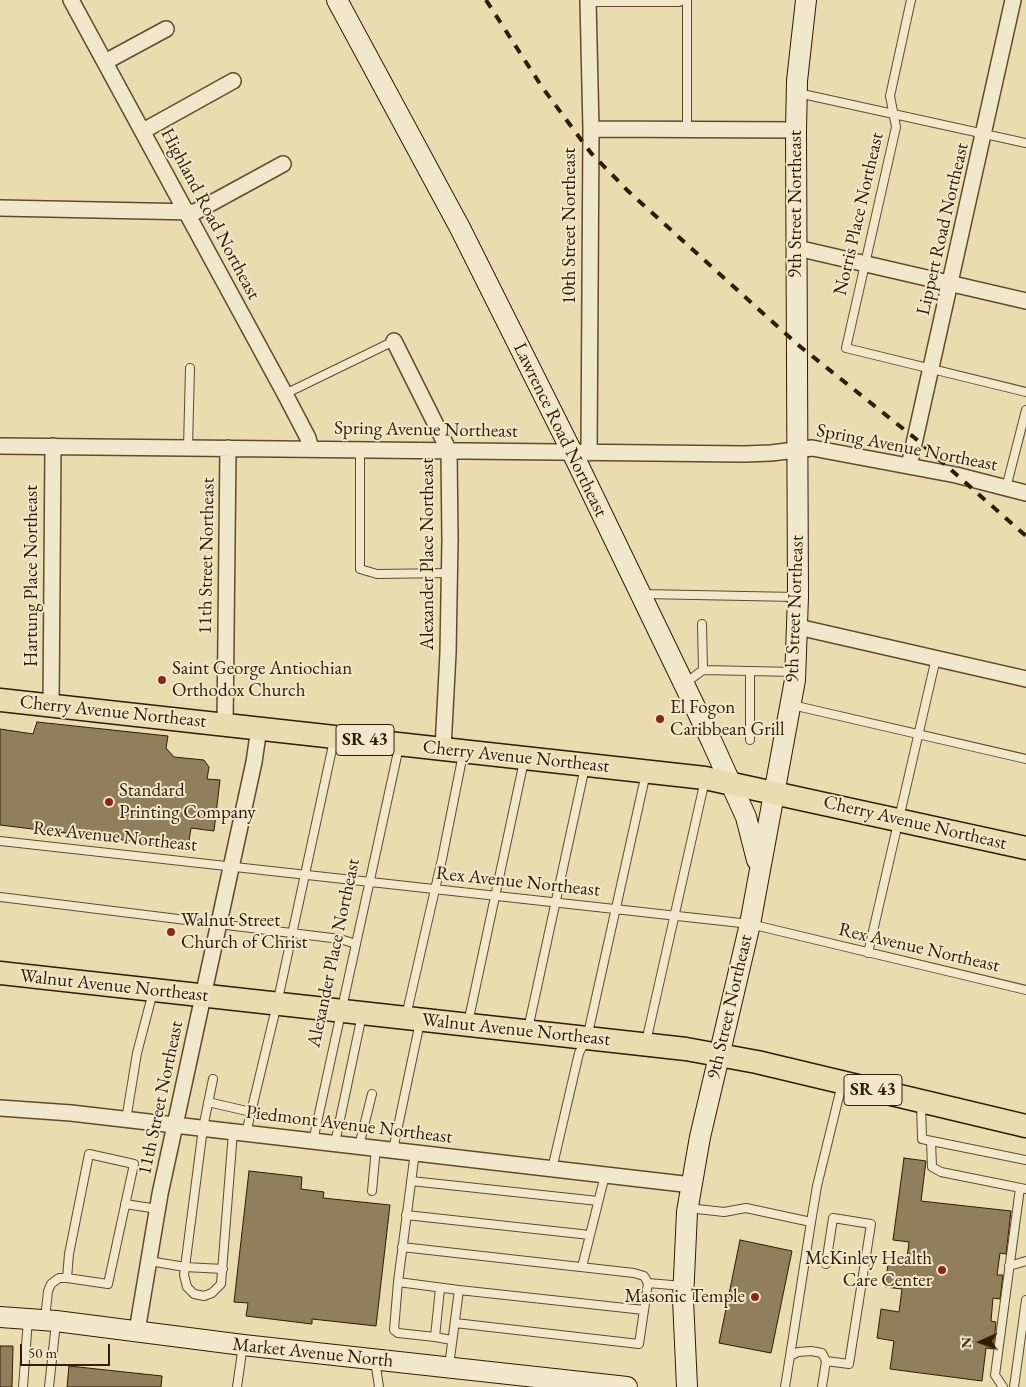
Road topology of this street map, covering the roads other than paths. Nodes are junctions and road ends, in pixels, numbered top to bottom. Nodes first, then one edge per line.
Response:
1 (71, 0) edge
2 (337, 0) edge
3 (685, 0) edge
4 (806, 0) edge
5 (911, 0) edge
6 (1013, 0) edge
7 (588, 1) edge
8 (166, 29) dead end
9 (105, 62) junction
10 (233, 80) dead end
11 (797, 92) junction
12 (894, 113) junction
13 (591, 129) junction
14 (687, 130) junction
15 (796, 130) junction
16 (143, 131) junction
17 (985, 134) junction
18 (1026, 143) edge
19 (283, 164) dead end
20 (0, 208) edge
21 (185, 212) junction
22 (796, 248) junction
23 (864, 264) junction
24 (951, 284) junction
25 (1026, 301) edge
26 (394, 341) joint
27 (190, 368) dead end
28 (931, 369) junction
29 (1026, 392) edge
30 (285, 394) junction
31 (1026, 410) edge
32 (0, 446) edge
33 (53, 446) junction
34 (188, 447) junction
35 (228, 448) junction
36 (798, 448) junction
37 (311, 449) junction
38 (360, 450) junction
39 (449, 451) junction
40 (581, 452) junction
41 (910, 466) junction
42 (1006, 488) junction
43 (1026, 493) edge
44 (450, 573) junction
45 (641, 594) junction
46 (798, 596) junction
47 (702, 624) dead end
48 (798, 627) junction
49 (936, 658) junction
50 (703, 670) junction
51 (750, 672) junction
52 (796, 672) junction
53 (1026, 679) edge
54 (684, 684) junction
55 (0, 700) edge
56 (791, 705) junction
57 (51, 706) junction
58 (225, 725) junction
59 (258, 728) junction
60 (918, 734) junction
61 (335, 737) junction
62 (750, 740) dead end
63 (400, 744) junction
64 (453, 750) junction
65 (525, 758) junction
66 (1026, 759) edge
67 (586, 764) junction
68 (646, 771) junction
69 (705, 778) junction
70 (730, 783) junction
71 (773, 792) junction
72 (898, 819) junction
73 (0, 841) edge
74 (1026, 848) edge
75 (231, 867) junction
76 (760, 870) junction
77 (305, 875) junction
78 (370, 882) junction
79 (435, 890) junction
80 (496, 896) junction
81 (0, 897) edge
82 (556, 902) junction
83 (614, 909) junction
84 (674, 915) junction
85 (218, 924) junction
86 (750, 924) junction
87 (291, 934) junction
88 (356, 944) junction
89 (868, 953) junction
90 (0, 974) edge
91 (153, 990) junction
92 (1026, 990) edge
93 (203, 996) junction
94 (277, 1004) junction
95 (352, 1012) junction
96 (413, 1019) junction
97 (467, 1025) junction
98 (528, 1031) junction
99 (587, 1038) junction
100 (646, 1044) junction
101 (720, 1054) junction
102 (213, 1079) dead end
103 (843, 1082) junction
104 (372, 1094) dead end
105 (921, 1101) junction
106 (208, 1102) junction
107 (0, 1108) edge
108 (251, 1112) junction
109 (126, 1120) junction
110 (175, 1125) junction
111 (1026, 1126) edge
112 (203, 1128) junction
113 (240, 1132) junction
114 (313, 1140) junction
115 (932, 1141) junction
116 (335, 1143) junction
117 (359, 1146) junction
118 (376, 1148) junction
119 (392, 1150) junction
120 (414, 1152) junction
121 (1026, 1160) edge
122 (552, 1169) junction
123 (605, 1175) junction
124 (411, 1180) junction
125 (692, 1185) junction
126 (1023, 1189) edge
127 (372, 1191) dead end
128 (598, 1202) junction
129 (126, 1204) junction
130 (688, 1208) junction
131 (158, 1209) junction
132 (406, 1215) junction
133 (811, 1222) junction
134 (590, 1235) junction
135 (402, 1247) junction
136 (149, 1261) junction
137 (1026, 1261) edge
138 (826, 1264) dead end
139 (1009, 1266) junction
140 (185, 1267) junction
141 (582, 1267) junction
142 (223, 1269) junction
143 (67, 1278) junction
144 (398, 1282) junction
145 (648, 1283) junction
146 (683, 1286) junction
147 (440, 1288) junction
148 (459, 1290) junction
149 (1026, 1300) edge
150 (644, 1310) junction
151 (0, 1317) edge
152 (43, 1320) junction
153 (455, 1323) junction
154 (137, 1331) junction
155 (435, 1337) junction
156 (452, 1340) junction
157 (243, 1345) junction
158 (790, 1356) junction
159 (375, 1360) junction
160 (826, 1361) junction
161 (449, 1368) junction
162 (601, 1386) edge
163 (23, 1387) edge
164 (49, 1387) edge
165 (237, 1387) edge
166 (379, 1387) edge
167 (627, 1387) edge
168 (687, 1387) edge
169 (784, 1387) edge
170 (822, 1387) edge
171 (1003, 1387) edge
172 (1014, 1387) edge

1 - 9 street, Highland Road Northeast
2 - 40 street, Lawrence Road Northeast
3 - 7 lane
3 - 14 lane
4 - 11 street, 9th Street Northeast
5 - 12 lane, Norris Place Northeast
6 - 17 street, Lippert Road Northeast
7 - 13 street, 10th Street Northeast
8 - 9 street
9 - 16 street, Highland Road Northeast
10 - 16 street
11 - 12 lane
11 - 15 street, 9th Street Northeast
12 - 17 lane
12 - 23 lane, Norris Place Northeast
13 - 14 street
13 - 40 street, 10th Street Northeast
14 - 15 street
15 - 22 street, 9th Street Northeast
16 - 21 street, Highland Road Northeast
17 - 18 lane
17 - 24 street, Lippert Road Northeast
19 - 21 street
20 - 21 street
21 - 30 street, Highland Road Northeast
22 - 23 street
22 - 36 street, 9th Street Northeast
23 - 24 street
23 - 28 lane, Norris Place Northeast
24 - 25 street
24 - 28 street, Lippert Road Northeast
26 - 30 lane
26 - 39 street, Alexander Place Northeast
27 - 34 lane
28 - 29 lane
28 - 41 street, Lippert Road Northeast
30 - 37 street, Highland Road Northeast
31 - 42 lane
32 - 33 street, Spring Avenue Northeast
33 - 34 street, Spring Avenue Northeast
33 - 57 street, Hartung Place Northeast
34 - 35 street, Spring Avenue Northeast
35 - 37 street, Spring Avenue Northeast
35 - 58 street, 11th Street Northeast
36 - 40 street, Spring Avenue Northeast
36 - 41 street, Spring Avenue Northeast
36 - 46 street, 9th Street Northeast
37 - 38 street, Spring Avenue Northeast
38 - 39 street, Spring Avenue Northeast
38 - 44 lane
39 - 40 street, Spring Avenue Northeast
39 - 44 street, Alexander Place Northeast
40 - 45 street, Lawrence Road Northeast
41 - 42 street, Spring Avenue Northeast
42 - 43 street, Spring Avenue Northeast
44 - 64 street, Alexander Place Northeast
45 - 46 lane
45 - 54 street, Lawrence Road Northeast
46 - 48 street, 9th Street Northeast
47 - 50 lane
48 - 49 street
48 - 52 street, 9th Street Northeast
49 - 53 street
49 - 60 lane
50 - 51 lane
50 - 54 lane
51 - 52 lane
51 - 62 lane
52 - 56 street, 9th Street Northeast
54 - 70 street, Lawrence Road Northeast
55 - 57 main road, Cherry Avenue Northeast / SR 43
56 - 60 lane
56 - 71 street, 9th Street Northeast
57 - 58 main road, Cherry Avenue Northeast / SR 43
58 - 59 main road, Cherry Avenue Northeast / SR 43
59 - 61 main road, Cherry Avenue Northeast / SR 43
59 - 75 street, 11th Street Northeast
60 - 66 lane
60 - 72 lane
61 - 63 main road, Cherry Avenue Northeast / SR 43
61 - 77 lane
63 - 64 main road, Cherry Avenue Northeast / SR 43
63 - 78 lane, Alexander Place Northeast
64 - 65 main road, Cherry Avenue Northeast / SR 43
64 - 79 lane
65 - 67 main road, Cherry Avenue Northeast / SR 43
65 - 80 lane
67 - 68 main road, Cherry Avenue Northeast / SR 43
67 - 82 lane
68 - 69 main road, Cherry Avenue Northeast / SR 43
68 - 83 lane
69 - 70 main road, Cherry Avenue Northeast / SR 43
69 - 84 lane
70 - 71 main road, Cherry Avenue Northeast / SR 43
70 - 76 street, Lawrence Road Northeast
71 - 72 main road, Cherry Avenue Northeast / SR 43
71 - 76 street, 9th Street Northeast
72 - 74 main road, Cherry Avenue Northeast / SR 43
72 - 89 lane
73 - 75 lane, Rex Avenue Northeast
75 - 77 lane, Rex Avenue Northeast
75 - 85 street, 11th Street Northeast
76 - 86 street, 9th Street Northeast
77 - 78 lane, Rex Avenue Northeast
77 - 87 lane
78 - 79 lane, Rex Avenue Northeast
78 - 88 lane, Alexander Place Northeast
79 - 80 lane, Rex Avenue Northeast
79 - 96 lane
80 - 82 lane, Rex Avenue Northeast
80 - 97 lane
81 - 85 lane
82 - 83 lane, Rex Avenue Northeast
82 - 98 lane
83 - 84 lane, Rex Avenue Northeast
83 - 99 lane
84 - 86 lane, Rex Avenue Northeast
84 - 100 lane
85 - 87 lane
85 - 93 street, 11th Street Northeast
86 - 89 lane, Rex Avenue Northeast
86 - 101 street, 9th Street Northeast
87 - 88 lane
87 - 94 lane
88 - 95 lane, Alexander Place Northeast
89 - 92 lane, Rex Avenue Northeast
90 - 91 main road, Walnut Avenue Northeast / SR 43
91 - 93 main road, Walnut Avenue Northeast / SR 43
91 - 109 lane
93 - 94 main road, Walnut Avenue Northeast / SR 43
93 - 110 street, 11th Street Northeast
94 - 95 main road, Walnut Avenue Northeast / SR 43
94 - 108 lane
95 - 96 main road, Walnut Avenue Northeast / SR 43
95 - 114 lane, Alexander Place Northeast
95 - 116 lane
96 - 97 main road, Walnut Avenue Northeast / SR 43
96 - 119 lane
97 - 98 main road, Walnut Avenue Northeast / SR 43
98 - 99 main road, Walnut Avenue Northeast / SR 43
99 - 100 main road, Walnut Avenue Northeast / SR 43
99 - 122 lane
100 - 101 main road, Walnut Avenue Northeast / SR 43
101 - 103 main road, Walnut Avenue Northeast / SR 43
101 - 125 street, 9th Street Northeast
102 - 106 lane
103 - 105 main road, Walnut Avenue Northeast / SR 43
103 - 133 lane
104 - 117 lane
105 - 111 main road, Walnut Avenue Northeast / SR 43
105 - 115 lane
106 - 108 lane
106 - 112 lane
107 - 109 street, Piedmont Avenue Northeast
108 - 113 lane
109 - 110 street, Piedmont Avenue Northeast
110 - 112 street, Piedmont Avenue Northeast
110 - 131 street, 11th Street Northeast
112 - 113 street, Piedmont Avenue Northeast
112 - 140 lane
113 - 114 street, Piedmont Avenue Northeast
113 - 142 lane
114 - 116 street, Piedmont Avenue Northeast
115 - 121 lane
115 - 126 lane
116 - 117 street, Piedmont Avenue Northeast
117 - 118 street, Piedmont Avenue Northeast
118 - 119 street, Piedmont Avenue Northeast
118 - 127 lane
119 - 120 street, Piedmont Avenue Northeast
120 - 122 street, Piedmont Avenue Northeast
120 - 124 lane
122 - 123 street, Piedmont Avenue Northeast
123 - 125 street, Piedmont Avenue Northeast
123 - 128 lane
124 - 128 lane
124 - 132 lane
125 - 130 street, 9th Street Northeast
126 - 139 lane
128 - 134 lane
129 - 131 lane
129 - 143 lane
129 - 143 lane
130 - 133 lane
130 - 146 street, 9th Street Northeast
131 - 136 street, 11th Street Northeast
132 - 134 lane
132 - 135 lane
133 - 158 lane
134 - 141 lane
135 - 141 lane
135 - 144 lane
136 - 140 lane
136 - 154 street, 11th Street Northeast
137 - 139 lane
138 - 160 lane
139 - 171 lane
140 - 142 lane
140 - 142 lane
141 - 145 lane
143 - 152 lane
144 - 147 lane
144 - 155 lane
145 - 146 lane
145 - 150 lane
146 - 168 street, 9th Street Northeast
147 - 148 lane
147 - 155 lane
148 - 150 lane
148 - 153 lane
149 - 172 lane
150 - 153 lane
151 - 152 street, Market Avenue North
152 - 154 street, Market Avenue North
152 - 163 lane
152 - 164 lane
153 - 156 lane
154 - 157 street, Market Avenue North
155 - 156 lane
156 - 161 lane
157 - 159 street, Market Avenue North
157 - 165 lane
158 - 160 lane
158 - 169 lane
159 - 161 street, Market Avenue North
159 - 166 lane
160 - 170 lane
161 - 162 street, Market Avenue North
162 - 167 street, Market Avenue North

